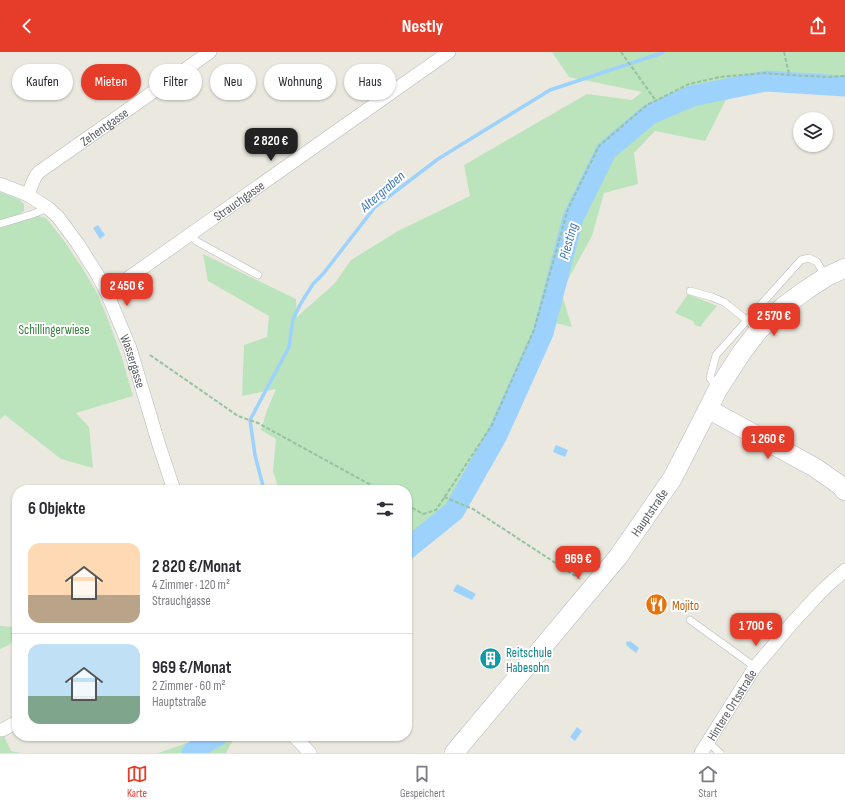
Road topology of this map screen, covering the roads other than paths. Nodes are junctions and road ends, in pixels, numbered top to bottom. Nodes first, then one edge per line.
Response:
1 (210, 52) edge
2 (449, 52) edge
3 (0, 184) edge
4 (28, 195) junction
5 (48, 208) junction
6 (0, 224) edge
7 (192, 234) junction
8 (845, 268) edge
9 (258, 275) dead end
10 (826, 277) junction
11 (690, 291) dead end
12 (107, 293) junction
13 (776, 301) junction
14 (753, 325) junction
15 (708, 409) junction
16 (172, 485) edge
17 (845, 491) edge
18 (845, 570) edge
19 (690, 620) dead end
20 (755, 667) junction
21 (12, 725) edge
22 (2, 730) dead end
23 (299, 741) edge
24 (705, 748) edge
25 (310, 753) edge
26 (454, 753) edge
27 (720, 753) edge

1 - 4 street, Zehentgasse
2 - 7 street, Strauchgasse
3 - 4 street, Wassergasse
4 - 5 street, Wassergasse
5 - 6 lane
5 - 12 street, Wassergasse
7 - 9 lane
7 - 12 street, Strauchgasse
8 - 10 main road, Hauptstraße
10 - 13 main road, Hauptstraße
10 - 13 lane
11 - 14 lane
12 - 16 street, Wassergasse
13 - 14 main road, Hauptstraße
14 - 15 main road, Hauptstraße
15 - 17 main road
15 - 26 main road, Hauptstraße
18 - 20 street, Hintere Ortsstraße
19 - 20 lane
20 - 24 street, Hintere Ortsstraße
21 - 22 street
23 - 25 street
24 - 27 lane

